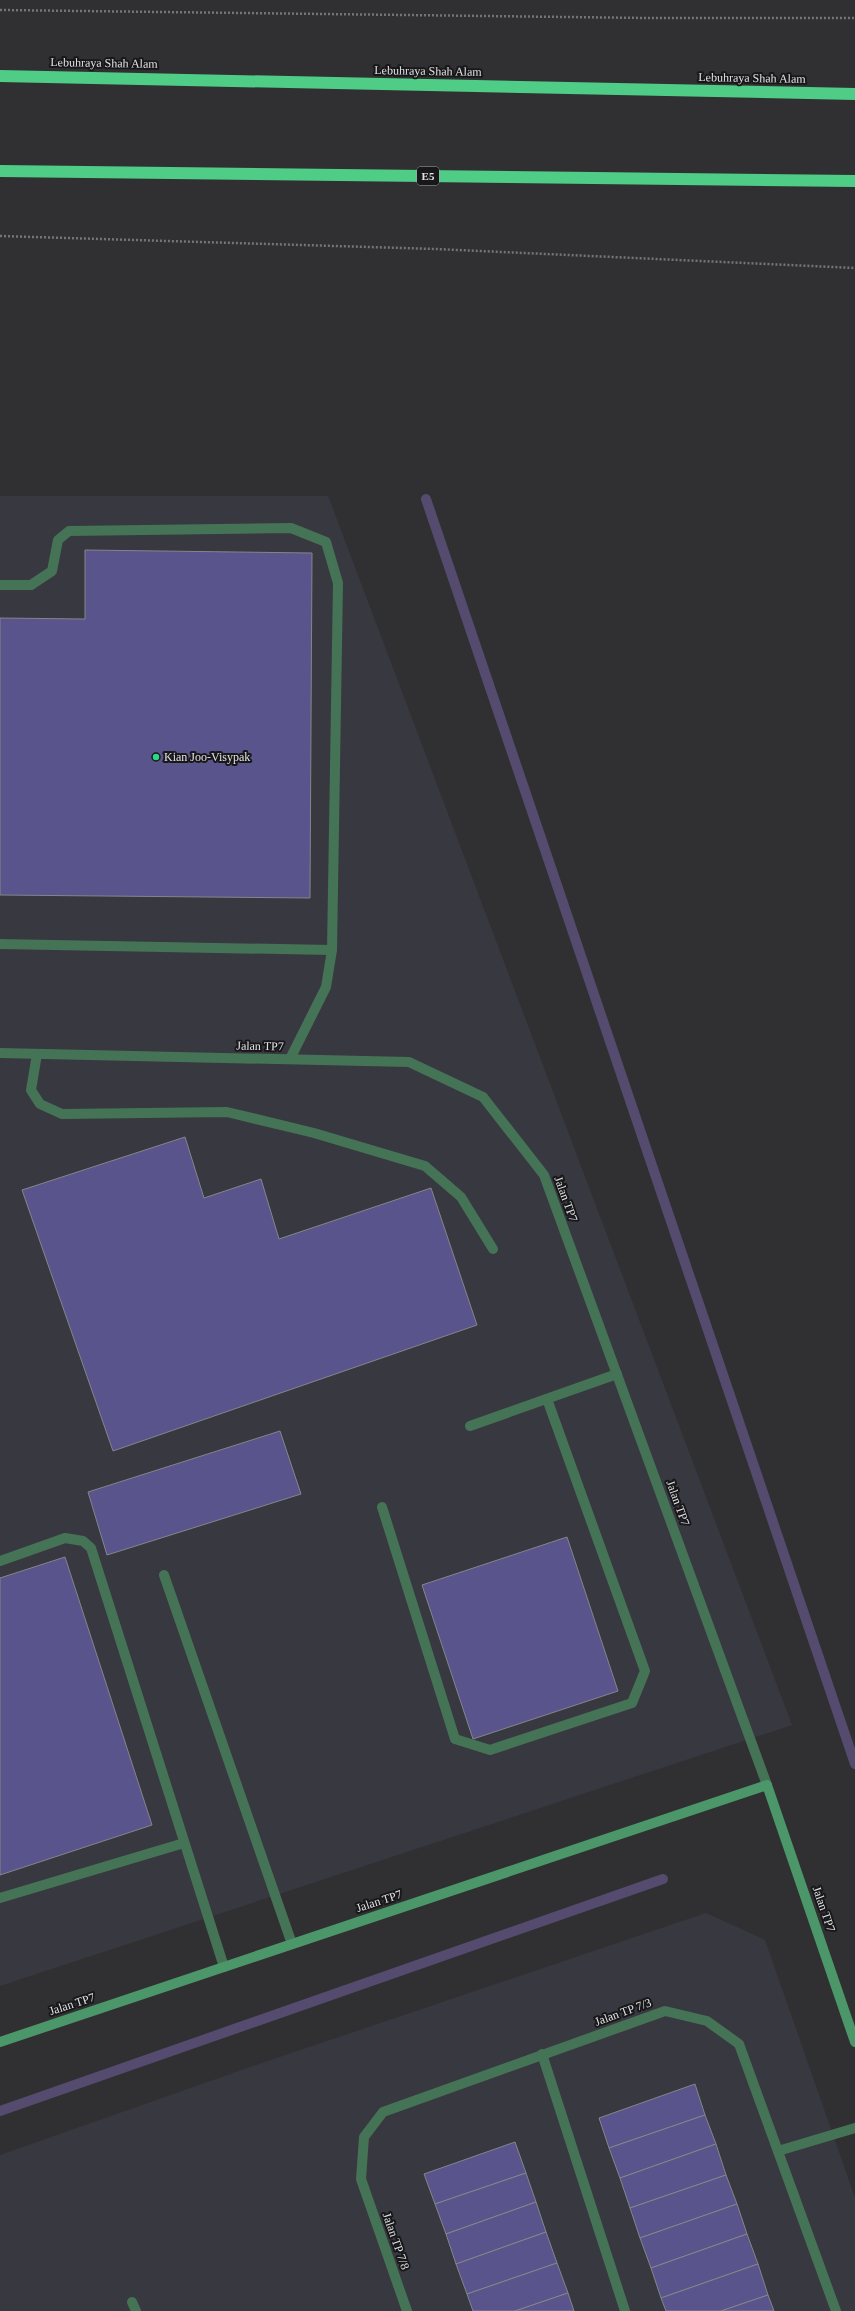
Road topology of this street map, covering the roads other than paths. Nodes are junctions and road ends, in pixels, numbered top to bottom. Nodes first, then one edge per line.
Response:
1 (0, 72) edge
2 (0, 76) edge
3 (20, 76) junction
4 (855, 94) edge
5 (0, 171) edge
6 (855, 181) edge
7 (0, 585) edge
8 (0, 944) edge
9 (332, 950) junction
10 (0, 1053) edge
11 (36, 1054) junction
12 (290, 1059) junction
13 (493, 1249) dead end
14 (617, 1374) junction
15 (547, 1399) junction
16 (470, 1426) dead end
17 (382, 1507) dead end
18 (0, 1561) edge
19 (164, 1575) dead end
20 (767, 1785) junction
21 (184, 1843) junction
22 (0, 1898) edge
23 (292, 1944) junction
24 (224, 1967) junction
25 (0, 2042) edge
26 (855, 2042) edge
27 (542, 2054) junction
28 (855, 2128) edge
29 (778, 2152) junction
30 (360, 2180) joint
31 (407, 2311) edge
32 (626, 2311) edge
33 (836, 2311) edge

1 - 3 highway
2 - 3 highway, Lebuhraya Shah Alam
3 - 4 highway, Lebuhraya Shah Alam
5 - 6 highway, E5
7 - 9 street
8 - 9 street
9 - 12 street
10 - 11 street, Jalan TP7
11 - 12 street, Jalan TP7
11 - 13 street
12 - 14 street, Jalan TP7
14 - 15 street
14 - 20 street, Jalan TP7
15 - 16 street
15 - 17 street
18 - 21 street
19 - 23 street
20 - 23 street, Jalan TP7
20 - 26 street, Jalan TP7
21 - 22 street
21 - 24 street
23 - 24 street, Jalan TP7
24 - 25 street, Jalan TP7
27 - 29 street, Jalan TP 7/3
27 - 30 street, Jalan TP 7/3
27 - 32 street
28 - 29 street
29 - 33 street, Jalan TP 7/3
30 - 31 street, Jalan TP 7/8

